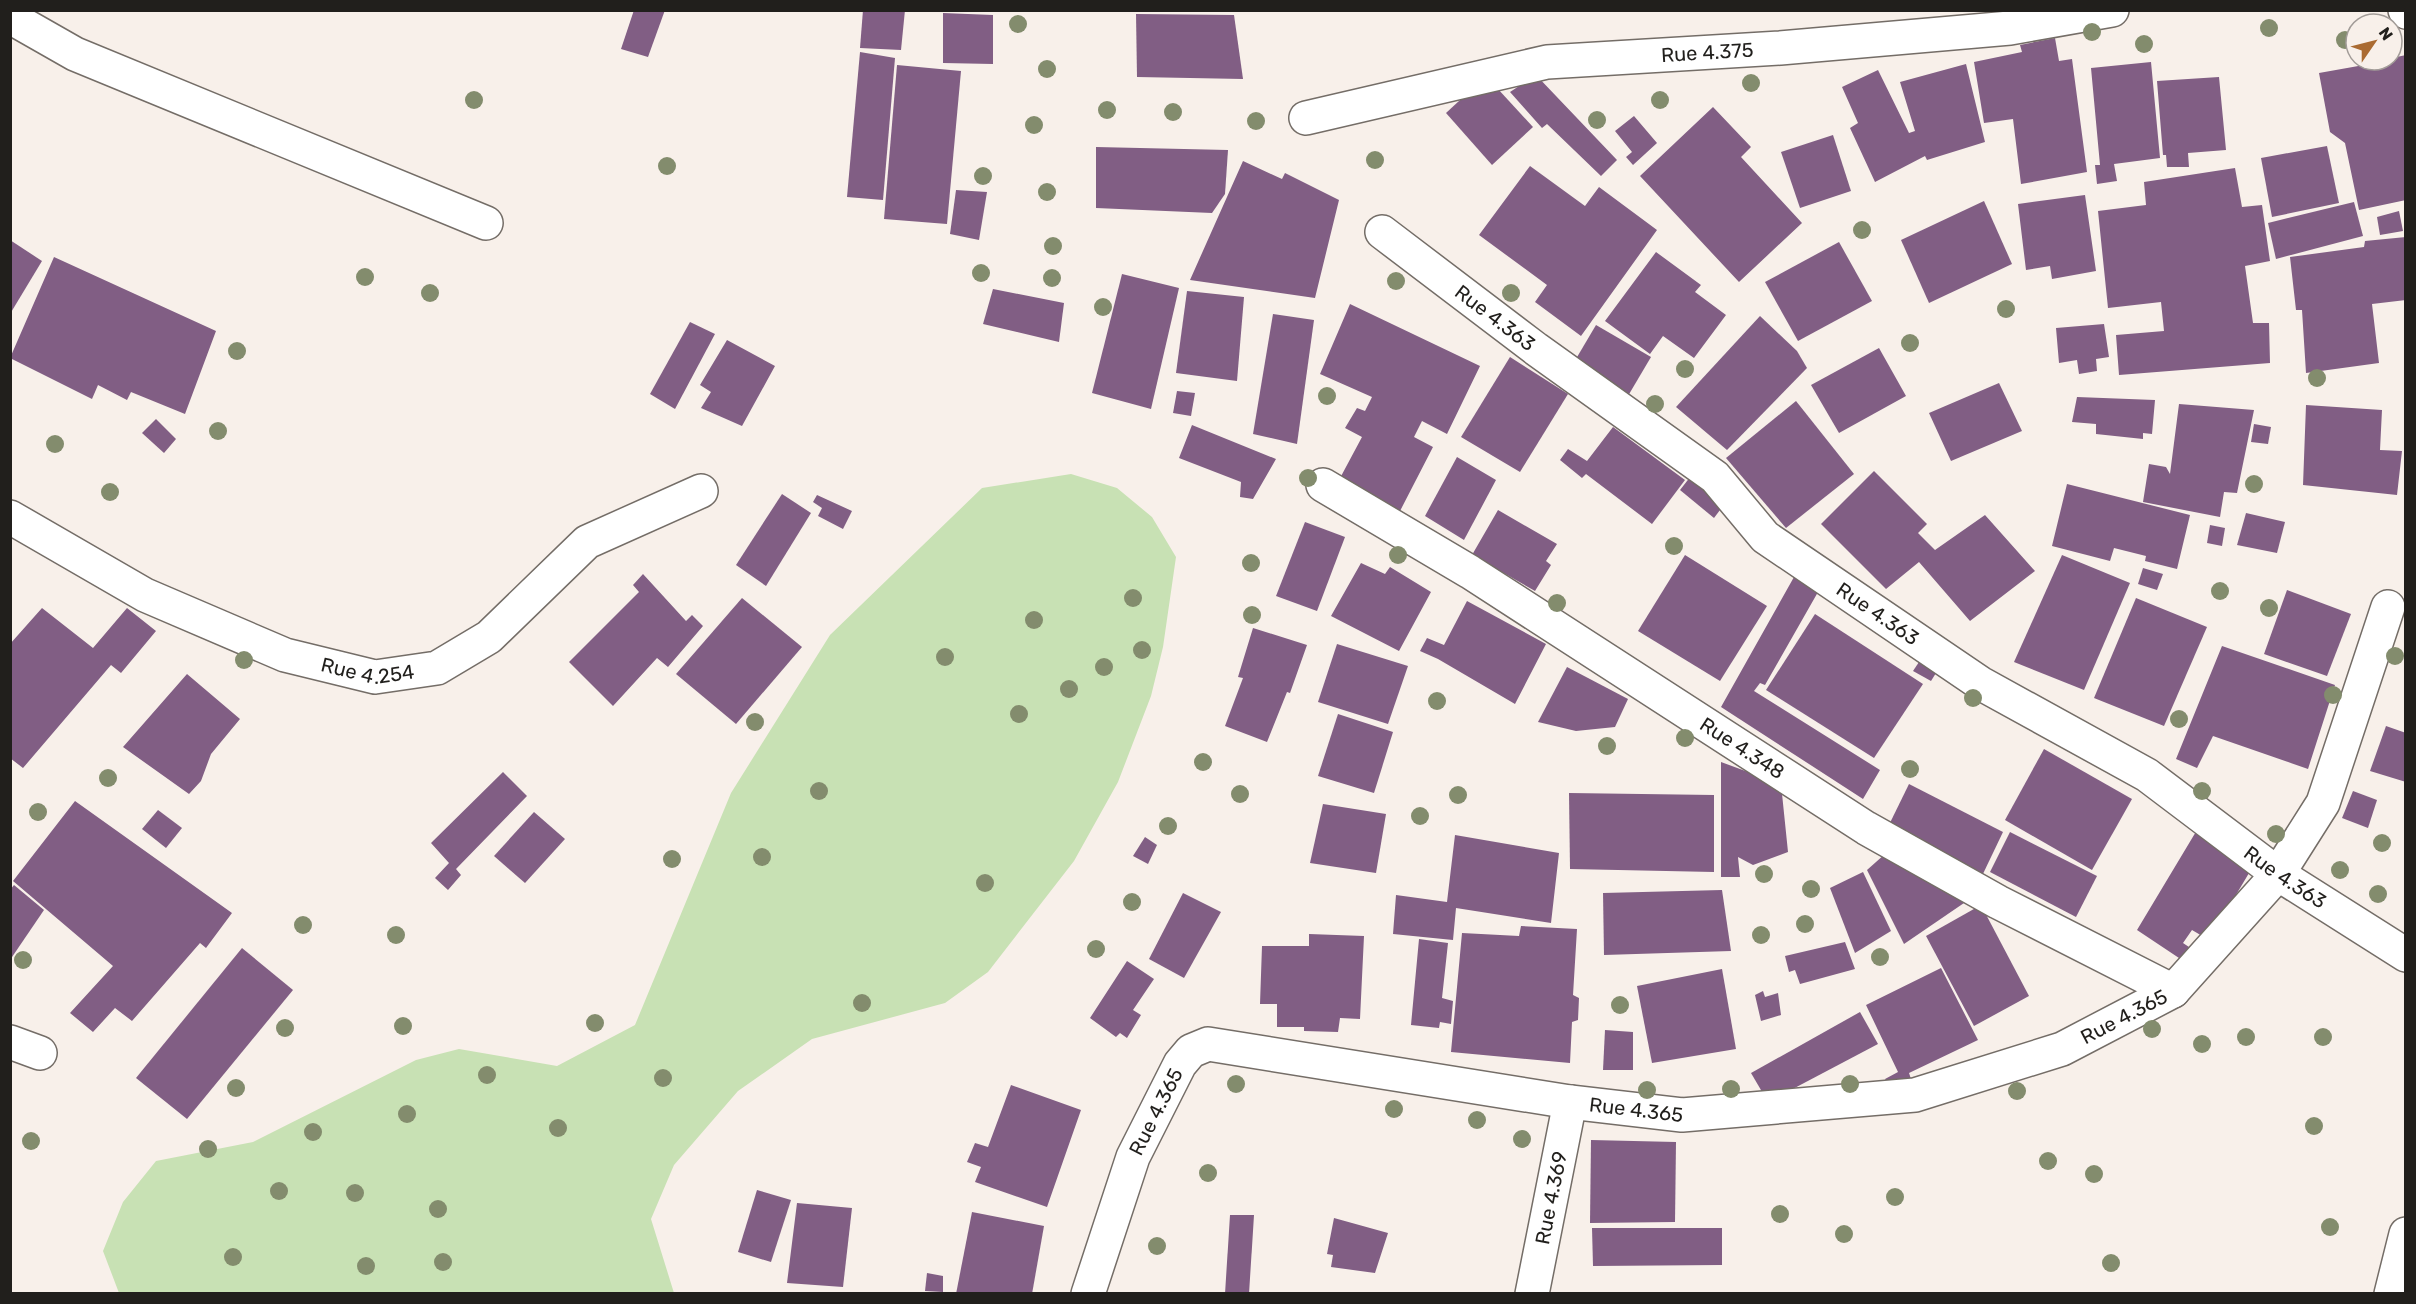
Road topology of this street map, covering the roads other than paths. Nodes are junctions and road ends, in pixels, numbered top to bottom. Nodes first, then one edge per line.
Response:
1 (2112, 10) edge
2 (10, 16) edge
3 (1306, 117) dead end
4 (486, 223) dead end
5 (1382, 232) dead end
6 (1323, 485) dead end
7 (701, 491) dead end
8 (10, 517) edge
9 (2388, 607) dead end
10 (2278, 874) junction
11 (2406, 955) edge
12 (2173, 991) junction
13 (1570, 1102) junction
14 (2406, 1234) edge
15 (1088, 1293) edge
16 (1532, 1293) edge
17 (2391, 1293) edge

1 - 3 street, Rue 4.375
2 - 4 street
5 - 10 street, Rue 4.363
6 - 12 street, Rue 4.348
7 - 8 street, Rue 4.254
9 - 10 street, Rue 4.365
10 - 11 street, Rue 4.363
10 - 12 street, Rue 4.365
12 - 13 street, Rue 4.365
13 - 15 street, Rue 4.365
13 - 16 street, Rue 4.369
14 - 17 street

